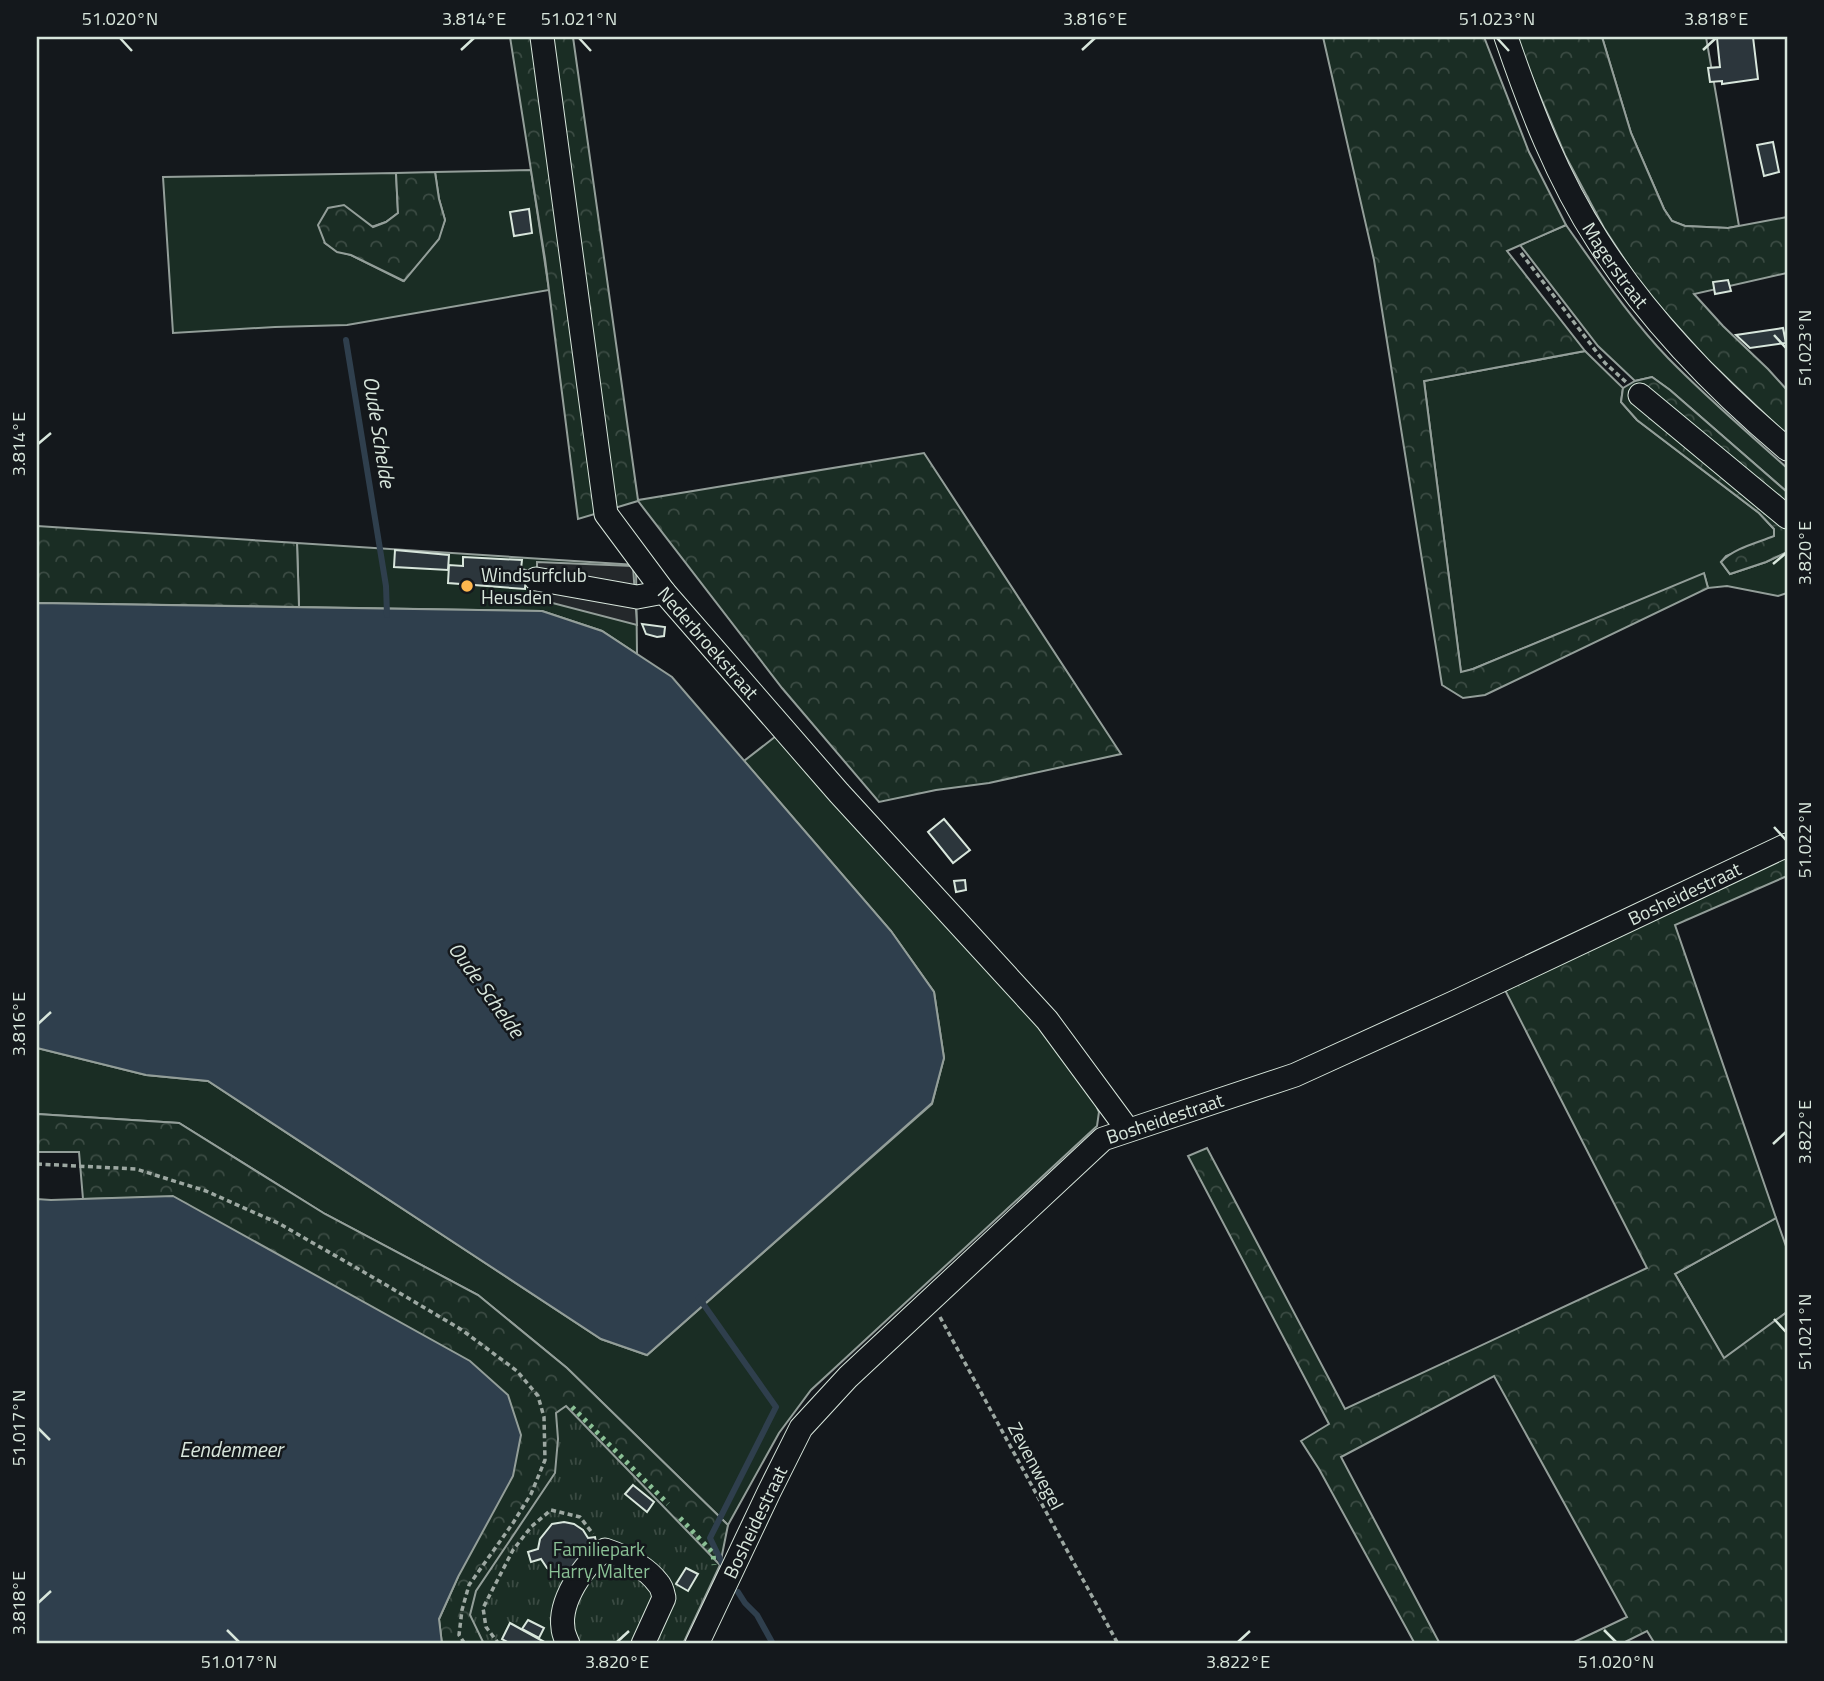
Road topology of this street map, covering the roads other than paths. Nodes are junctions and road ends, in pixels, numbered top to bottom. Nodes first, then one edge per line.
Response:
1 (542, 37) edge
2 (1506, 37) edge
3 (1640, 395) road end
4 (1787, 449) edge
5 (1787, 517) edge
6 (536, 579) dead end
7 (664, 592) junction
8 (1787, 845) edge
9 (1128, 1130) junction
10 (568, 1644) edge
11 (643, 1644) edge
12 (697, 1644) edge

1 - 7 street, Nederbroekstraat
2 - 4 street, Magerstraat
3 - 5 street
6 - 7 street
7 - 9 street, Nederbroekstraat
8 - 9 street, Bosheidestraat
9 - 12 street, Bosheidestraat
10 - 11 street

